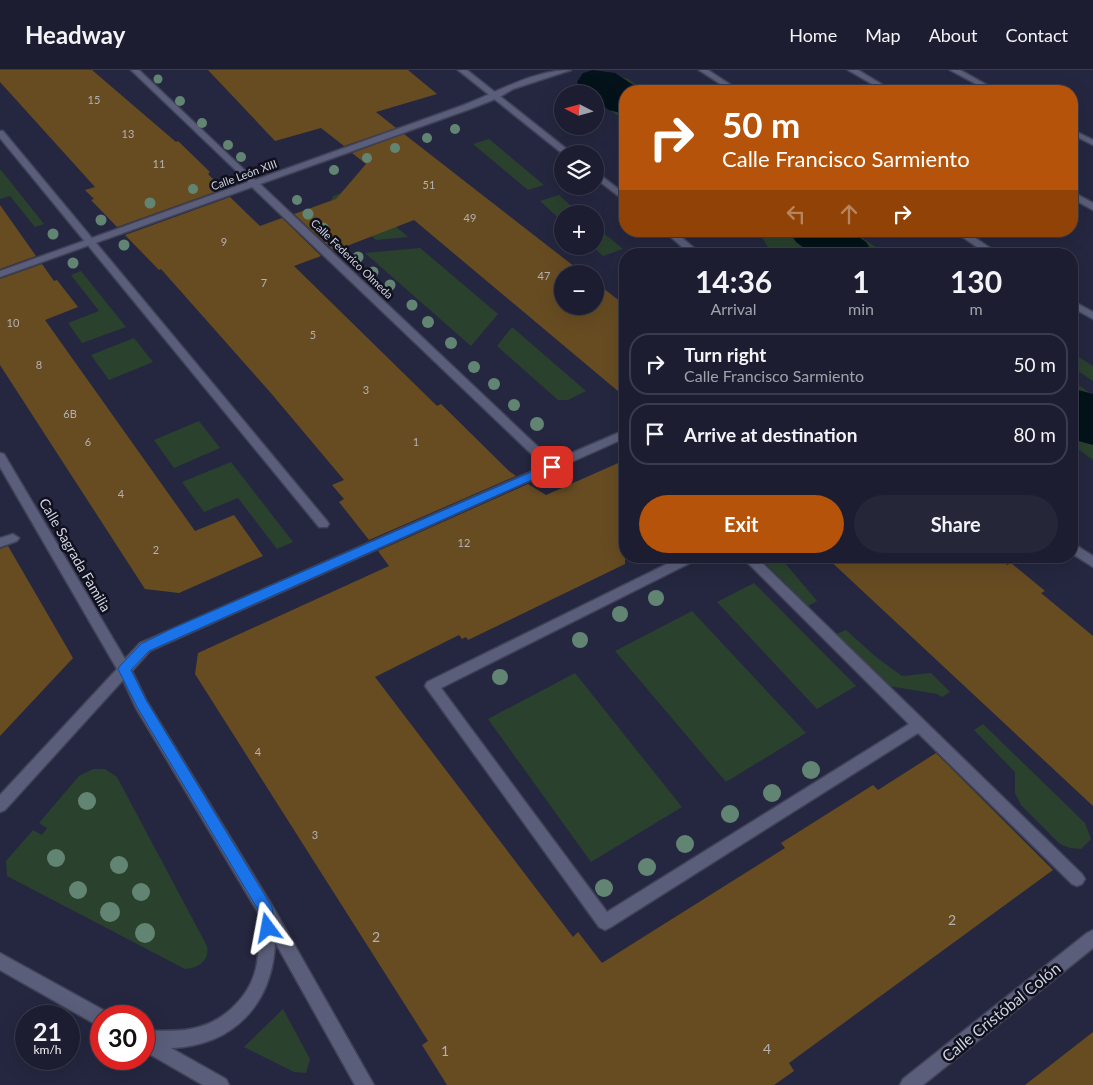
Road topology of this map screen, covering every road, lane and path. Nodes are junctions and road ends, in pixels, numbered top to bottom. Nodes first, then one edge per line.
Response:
1 (135, 70) edge
2 (462, 70) edge
3 (567, 70) edge
4 (703, 70) edge
5 (852, 70) edge
6 (954, 70) edge
7 (727, 85) edge
8 (878, 85) edge
9 (983, 85) edge
10 (495, 96) junction
11 (0, 133) edge
12 (1078, 135) edge
13 (1093, 143) edge
14 (558, 145) edge
15 (604, 181) edge
16 (254, 183) junction
17 (619, 193) edge
18 (1078, 198) edge
19 (1093, 206) edge
20 (675, 237) edge
21 (967, 237) edge
22 (90, 242) junction
23 (689, 248) edge
24 (985, 248) edge
25 (0, 274) edge
26 (1078, 307) edge
27 (1093, 316) edge
28 (619, 437) edge
29 (0, 457) edge
30 (552, 467) junction
31 (323, 524) dead end
32 (13, 538) dead end
33 (0, 543) edge
34 (1078, 551) edge
35 (1093, 562) edge
36 (680, 563) edge
37 (754, 563) edge
38 (124, 669) junction
39 (919, 725) junction
40 (0, 805) edge
41 (1076, 879) dead end
42 (267, 912) junction
43 (1093, 938) edge
44 (0, 961) edge
45 (90, 1012) edge
46 (155, 1040) edge
47 (155, 1047) edge
48 (220, 1085) edge
49 (365, 1085) edge
50 (909, 1085) edge

1 - 16 street, Calle Federico Olmeda
2 - 10 street
3 - 10 street, Calle León XIII
4 - 7 street
5 - 8 street
6 - 9 street
10 - 14 street
10 - 16 street, Calle León XIII
11 - 22 street
12 - 13 street
15 - 17 street
16 - 22 street, Calle León XIII
16 - 30 street, Calle Federico Olmeda
18 - 19 street
20 - 23 street
21 - 24 street
22 - 25 street, Calle León XIII
22 - 31 street
26 - 27 street
28 - 30 street
29 - 38 street, Calle Sagrada Familia
30 - 38 street
32 - 33 street
34 - 35 street
36 - 39 street
37 - 39 street
38 - 40 street
38 - 42 street, Calle Sagrada Familia
39 - 41 street
42 - 46 street
42 - 49 street, Calle Sagrada Familia
43 - 50 street, Calle Cristóbal Colón
44 - 45 street
47 - 48 street

